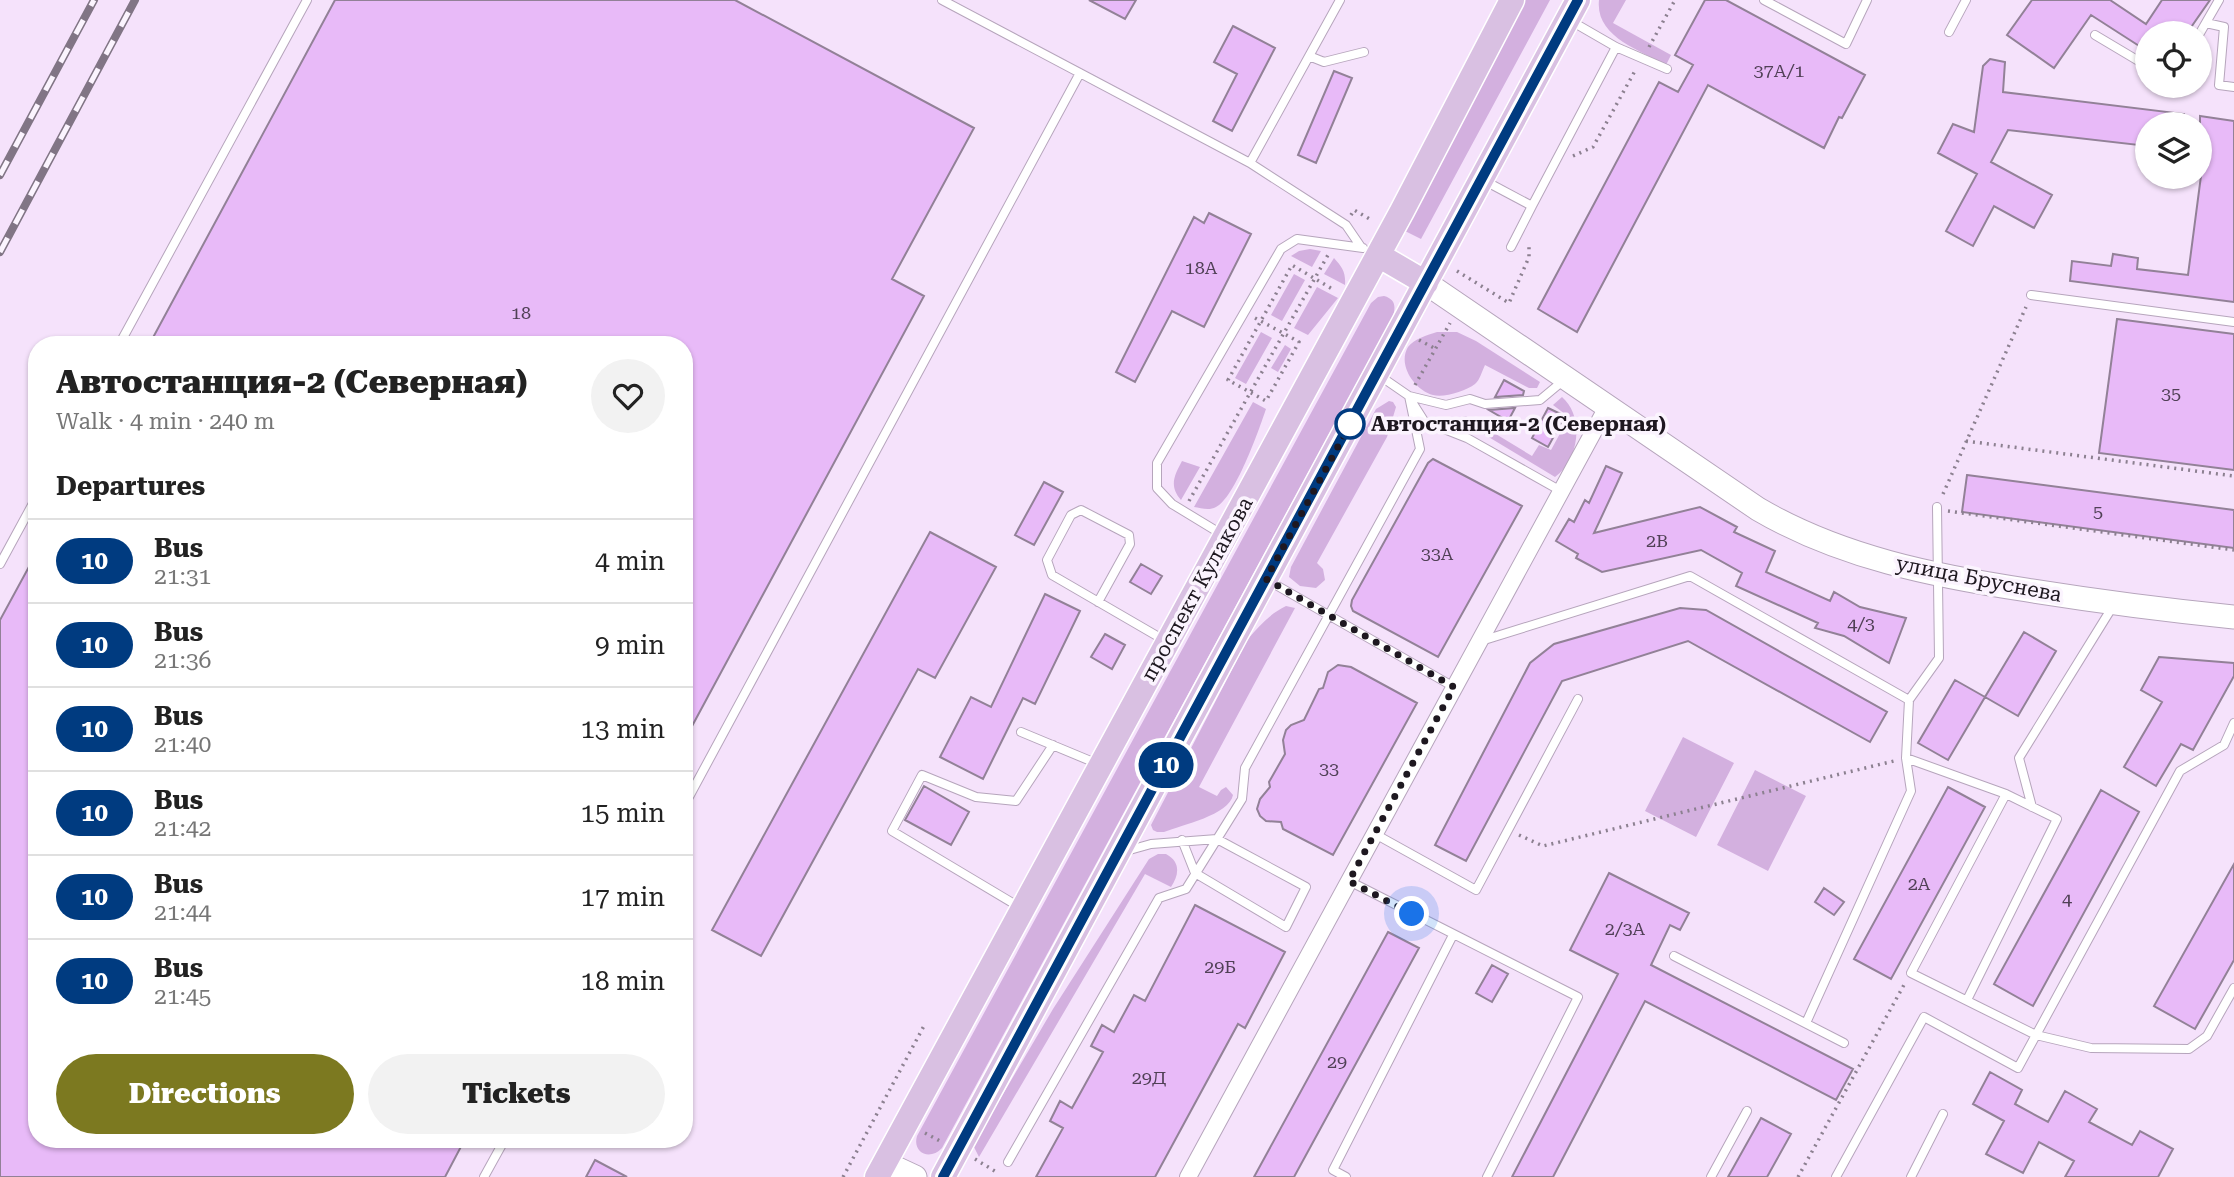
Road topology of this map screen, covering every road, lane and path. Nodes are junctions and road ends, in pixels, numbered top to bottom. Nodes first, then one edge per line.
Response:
1 (307, 0) edge
2 (942, 0) edge
3 (1340, 0) edge
4 (1512, 0) edge
5 (1675, 0) edge
6 (1764, 0) edge
7 (1867, 0) edge
8 (1966, 0) edge
9 (2219, 0) edge
10 (1573, 10) edge
11 (2207, 21) edge
12 (2212, 24) edge
13 (1949, 32) dead end
14 (2095, 35) dead end
15 (1616, 47) junction
16 (1364, 52) dead end
17 (1309, 56) junction
18 (1642, 58) junction
19 (2135, 59) edge
20 (1667, 69) dead end
21 (1080, 73) junction
22 (2234, 87) edge
23 (1572, 157) dead end
24 (1250, 163) junction
25 (1482, 180) junction
26 (1532, 206) junction
27 (1374, 222) dead end
28 (1346, 225) junction
29 (1528, 230) dead end
30 (1335, 243) junction
31 (1511, 247) dead end
32 (1370, 251) junction
33 (1292, 265) dead end
34 (1450, 267) dead end
35 (1426, 283) junction
36 (2031, 295) joint
37 (1246, 312) junction
38 (1261, 321) junction
39 (1449, 322) dead end
40 (2234, 322) edge
41 (1283, 334) junction
42 (124, 336) edge
43 (1377, 374) junction
44 (1566, 379) junction
45 (1250, 392) junction
46 (1409, 396) junction
47 (1607, 407) junction
48 (1966, 441) junction
49 (2234, 476) edge
50 (1561, 491) junction
51 (1188, 503) dead end
52 (1937, 508) junction
53 (28, 513) edge
54 (1225, 536) junction
55 (2234, 550) edge
56 (0, 564) edge
57 (1939, 575) junction
58 (1266, 579) junction
59 (1098, 602) junction
60 (2114, 604) junction
61 (1329, 615) junction
62 (2234, 617) edge
63 (1479, 641) junction
64 (1168, 642) junction
65 (1454, 687) junction
66 (1578, 698) dead end
67 (1909, 700) junction
68 (2234, 723) edge
69 (1021, 732) dead end
70 (1053, 745) junction
71 (1906, 758) junction
72 (1101, 765) junction
73 (693, 789) edge
74 (2006, 794) junction
75 (2032, 807) junction
76 (1508, 830) junction
77 (1375, 834) junction
78 (1216, 839) junction
79 (1182, 841) junction
80 (1118, 854) junction
81 (1195, 873) junction
82 (1349, 881) junction
83 (1023, 909) junction
84 (1453, 935) junction
85 (1674, 956) dead end
86 (1911, 973) junction
87 (2234, 988) edge
88 (1967, 1000) junction
89 (1806, 1023) junction
90 (925, 1024) dead end
91 (2036, 1035) junction
92 (1844, 1043) dead end
93 (1747, 1111) dead end
94 (1943, 1114) dead end
95 (920, 1130) dead end
96 (945, 1143) dead end
97 (500, 1148) edge
98 (967, 1155) dead end
99 (1008, 1162) dead end
100 (881, 1170) edge
101 (484, 1177) edge
102 (843, 1177) edge
103 (915, 1177) edge
104 (943, 1177) edge
105 (1006, 1177) edge
106 (1188, 1177) edge
107 (1346, 1177) edge
108 (1487, 1177) edge
109 (1711, 1177) edge
110 (1798, 1177) edge
111 (1836, 1177) edge
112 (1911, 1177) edge

1 - 42 lane
2 - 21 lane
3 - 17 lane
4 - 32 main road, проспект Кулакова
5 - 18 path
6 - 7 lane
8 - 13 lane
9 - 11 lane
10 - 15 lane
10 - 25 main road
12 - 22 lane
14 - 19 lane
15 - 18 lane
15 - 26 lane
16 - 17 lane
17 - 24 lane
18 - 20 lane
18 - 23 path
21 - 24 lane
21 - 73 lane
24 - 28 lane
25 - 26 lane
25 - 35 main road
26 - 31 lane
27 - 28 path
28 - 32 lane
29 - 34 path
30 - 32 lane
30 - 37 lane
30 - 41 path
32 - 35 main road
32 - 54 main road, проспект Кулакова
33 - 38 path
35 - 43 main road
35 - 44 street, улица Бруснева
36 - 40 lane
36 - 48 path
37 - 38 path
37 - 54 lane
38 - 41 path
38 - 45 path
39 - 46 path
41 - 45 path
41 - 45 path
43 - 46 lane
43 - 58 main road
44 - 46 lane
44 - 47 street, улица Бруснева
45 - 51 path
46 - 50 lane
46 - 61 lane
47 - 50 street
47 - 57 street, улица Бруснева
48 - 49 path
48 - 52 path
50 - 63 street
52 - 55 path
52 - 57 lane
53 - 56 lane
54 - 64 main road, проспект Кулакова
57 - 60 street, улица Бруснева
57 - 67 lane
58 - 61 lane
58 - 80 main road
59 - 59 lane
59 - 64 lane
60 - 62 street, улица Бруснева
60 - 75 lane
61 - 65 lane
61 - 78 lane
63 - 65 street
63 - 67 lane
64 - 72 main road, проспект Кулакова
65 - 77 street
66 - 76 lane
67 - 71 lane
68 - 91 lane
69 - 70 lane
70 - 72 lane
70 - 83 lane
71 - 74 lane
71 - 76 path
71 - 89 lane
72 - 83 main road, проспект Кулакова
74 - 75 lane
74 - 86 lane
75 - 88 lane
76 - 77 lane
77 - 82 street
78 - 79 lane
78 - 81 lane
78 - 81 lane
79 - 80 lane
79 - 81 lane
80 - 104 main road
81 - 99 lane
82 - 84 lane
82 - 106 street
83 - 100 main road, проспект Кулакова
84 - 107 lane
84 - 108 lane
85 - 89 lane
86 - 88 lane
86 - 110 path
87 - 91 lane
88 - 91 lane
89 - 92 lane
90 - 102 path
91 - 111 lane
93 - 109 lane
94 - 112 lane
95 - 96 path
97 - 101 lane
98 - 105 path
100 - 103 street

